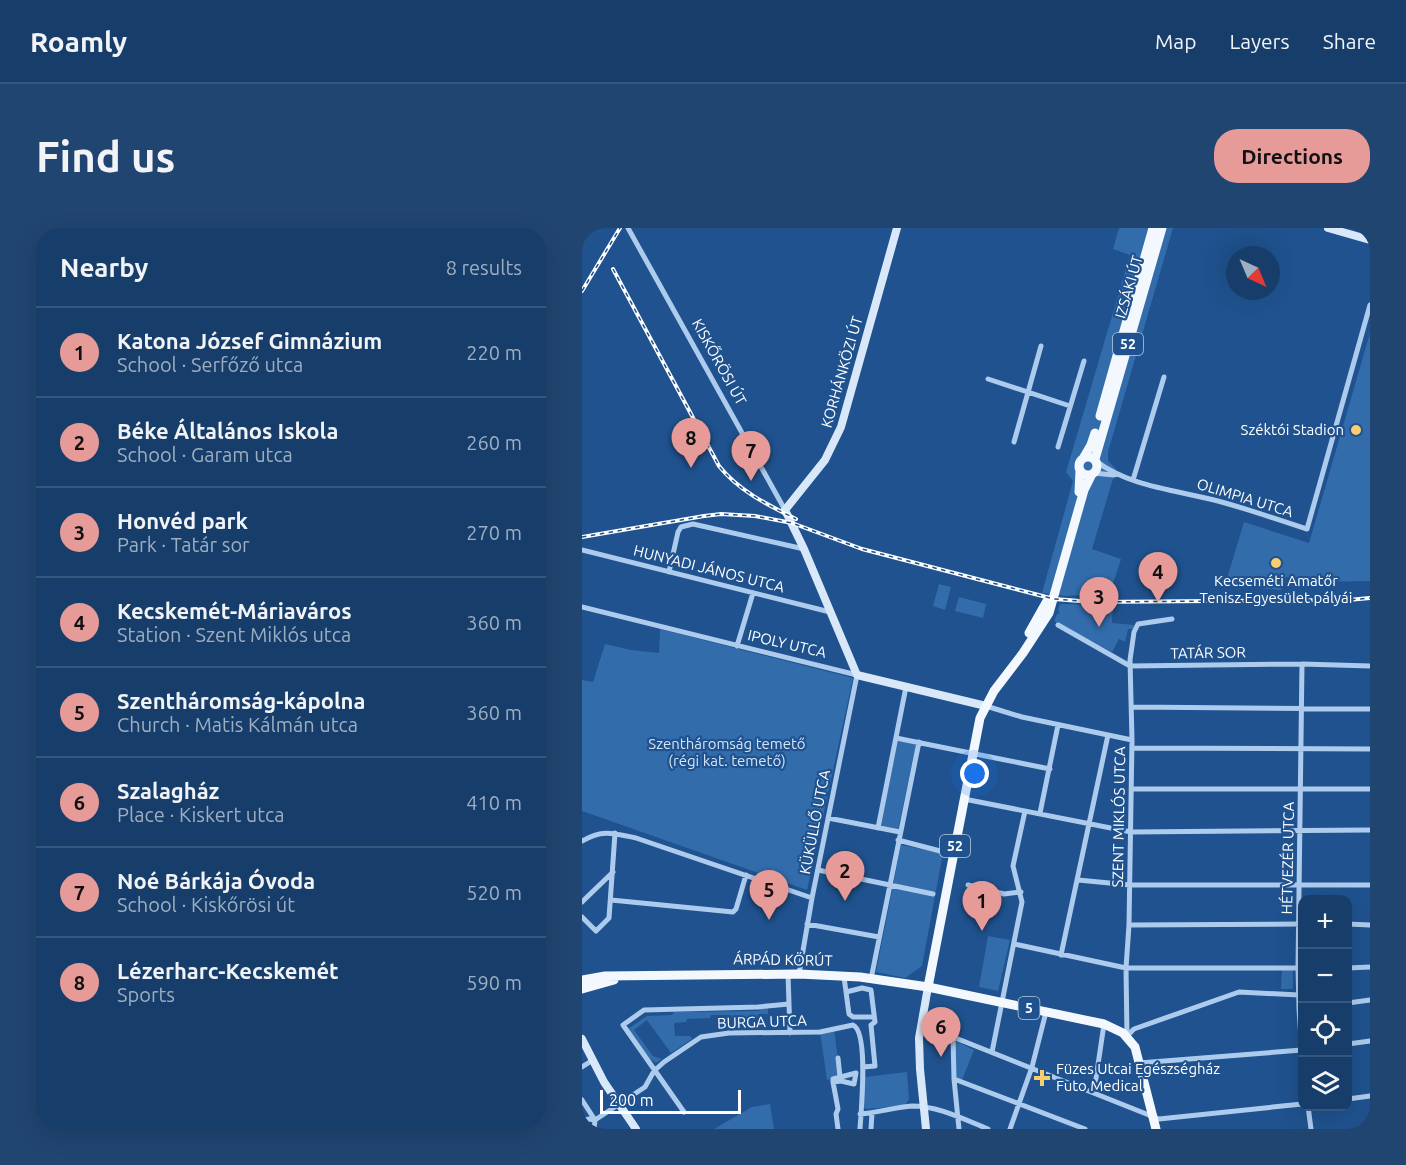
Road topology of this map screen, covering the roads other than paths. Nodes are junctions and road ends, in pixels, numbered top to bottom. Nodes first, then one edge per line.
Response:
1 (628, 228) edge
2 (897, 228) edge
3 (1153, 228) edge
4 (1162, 228) edge
5 (1328, 228) edge
6 (1370, 240) edge
7 (1370, 305) edge
8 (1041, 346) dead end
9 (1084, 361) dead end
10 (1164, 377) dead end
11 (988, 379) dead end
12 (1028, 392) junction
13 (1070, 406) junction
14 (1014, 442) dead end
15 (1058, 447) dead end
16 (1084, 457) junction
17 (1096, 460) junction
18 (1080, 471) junction
19 (1093, 474) junction
20 (1124, 477) junction
21 (1132, 480) junction
22 (785, 510) junction
23 (804, 549) junction
24 (582, 550) edge
25 (669, 572) junction
26 (753, 593) junction
27 (582, 607) edge
28 (830, 612) junction
29 (1044, 616) junction
30 (1172, 619) dead end
31 (1058, 625) dead end
32 (737, 646) junction
33 (1302, 664) junction
34 (1130, 666) junction
35 (1370, 666) edge
36 (857, 675) junction
37 (906, 687) junction
38 (986, 706) junction
39 (1132, 707) junction
40 (1301, 710) junction
41 (1370, 710) edge
42 (1058, 725) junction
43 (1108, 735) junction
44 (896, 738) junction
45 (1132, 740) junction
46 (919, 742) junction
47 (1132, 748) junction
48 (1301, 748) junction
49 (1370, 749) edge
50 (973, 754) junction
51 (1050, 769) junction
52 (1302, 788) junction
53 (1132, 789) junction
54 (1370, 789) edge
55 (964, 799) junction
56 (1025, 811) junction
57 (1040, 813) junction
58 (828, 818) junction
59 (1089, 824) junction
60 (878, 828) junction
61 (1300, 829) junction
62 (1370, 830) edge
63 (900, 832) junction
64 (1131, 832) junction
65 (615, 833) junction
66 (898, 840) junction
67 (582, 841) edge
68 (953, 852) junction
69 (818, 870) junction
70 (613, 871) junction
71 (746, 875) junction
72 (1078, 880) junction
73 (890, 884) junction
74 (968, 885) dead end
75 (1130, 885) junction
76 (1300, 885) junction
77 (1370, 885) edge
78 (1020, 891) junction
79 (933, 894) dead end
80 (1300, 895) edge
81 (812, 898) junction
82 (611, 900) junction
83 (582, 902) edge
84 (582, 917) edge
85 (807, 924) junction
86 (1298, 924) edge
87 (1352, 924) edge
88 (1129, 925) junction
89 (1370, 925) edge
90 (879, 937) junction
91 (1014, 944) junction
92 (1061, 955) junction
93 (1370, 967) edge
94 (1126, 968) junction
95 (1298, 968) edge
96 (1352, 968) edge
97 (788, 974) junction
98 (799, 974) junction
99 (638, 975) junction
100 (844, 976) junction
101 (871, 979) junction
102 (582, 980) edge
103 (928, 987) junction
104 (582, 989) edge
105 (846, 992) junction
106 (1298, 995) edge
107 (1370, 1000) edge
108 (1002, 1001) junction
109 (1352, 1002) edge
110 (789, 1004) junction
111 (1046, 1012) junction
112 (874, 1017) junction
113 (1104, 1024) junction
114 (871, 1025) junction
115 (858, 1029) junction
116 (790, 1033) junction
117 (1127, 1036) junction
118 (582, 1039) edge
119 (1370, 1041) edge
120 (1352, 1043) edge
121 (1298, 1051) edge
122 (992, 1052) junction
123 (838, 1058) dead end
124 (593, 1060) junction
125 (1139, 1063) junction
126 (582, 1067) edge
127 (863, 1067) junction
128 (1032, 1067) junction
129 (654, 1071) junction
130 (840, 1077) junction
131 (954, 1079) junction
132 (833, 1082) junction
133 (1094, 1092) junction
134 (1370, 1096) edge
135 (1352, 1098) edge
136 (582, 1100) edge
137 (619, 1104) junction
138 (1298, 1104) edge
139 (1019, 1105) junction
140 (924, 1107) junction
141 (1309, 1111) edge
142 (684, 1112) dead end
143 (872, 1113) junction
144 (860, 1114) junction
145 (1153, 1116) junction
146 (957, 1117) junction
147 (595, 1120) junction
148 (582, 1121) edge
149 (594, 1129) edge
150 (636, 1129) edge
151 (838, 1129) edge
152 (860, 1129) edge
153 (871, 1129) edge
154 (926, 1129) edge
155 (959, 1129) edge
156 (988, 1129) edge
157 (1010, 1129) edge
158 (1085, 1129) edge
159 (1156, 1129) edge
160 (1311, 1129) edge

1 - 22 street, KISKŐRÖSI ÚT
2 - 22 street, KORHÁNKÖZI ÚT
3 - 16 main road, IZSÁKI ÚT / 52
4 - 17 main road, IZSÁKI ÚT / 52
5 - 6 street
7 - 21 street, OLIMPIA UTCA
8 - 12 street
9 - 13 street
10 - 21 street
11 - 12 street
12 - 13 street
12 - 14 street
13 - 15 street
16 - 17 main road
16 - 18 main road, 52
17 - 19 main road, 52
17 - 20 street, OLIMPIA UTCA
18 - 19 main road
18 - 29 main road, 52
19 - 20 street, OLIMPIA UTCA
19 - 29 main road, 52
20 - 21 street, OLIMPIA UTCA
22 - 23 street, KISKŐRÖSI ÚT
23 - 25 street
23 - 28 street, KISKŐRÖSI ÚT
24 - 25 street, HUNYADI JÁNOS UTCA
25 - 26 street, HUNYADI JÁNOS UTCA
26 - 28 street, HUNYADI JÁNOS UTCA
26 - 32 street
27 - 32 street, IPOLY UTCA
28 - 36 street, KISKŐRÖSI ÚT
29 - 38 main road, 52
30 - 34 street, SZENT MIKLÓS UTCA
31 - 34 street
32 - 36 street, IPOLY UTCA
33 - 34 street, TATÁR SOR
33 - 35 street, TATÁR SOR
33 - 40 street, HÉTVEZÉR UTCA
34 - 39 street, SZENT MIKLÓS UTCA
36 - 37 street, IPOLY UTCA
36 - 58 street, KÜKÜLLŐ UTCA
37 - 38 street, IPOLY UTCA
37 - 44 street
38 - 42 street
38 - 50 main road, 52
39 - 40 street
39 - 45 street, SZENT MIKLÓS UTCA
40 - 41 street
40 - 48 street, HÉTVEZÉR UTCA
42 - 43 street
42 - 51 street
43 - 45 street
43 - 59 street
44 - 46 street
44 - 60 street
45 - 47 street, SZENT MIKLÓS UTCA
46 - 50 street
46 - 63 street
47 - 48 street
47 - 53 street, SZENT MIKLÓS UTCA
48 - 49 street
48 - 52 street, HÉTVEZÉR UTCA
50 - 51 street
50 - 55 main road, 52
51 - 57 street
52 - 53 street
52 - 54 street
52 - 61 street, HÉTVEZÉR UTCA
53 - 64 street, SZENT MIKLÓS UTCA
55 - 56 street
55 - 68 main road, 52
56 - 57 street
56 - 78 street
57 - 59 street
58 - 60 street
58 - 69 street, KÜKÜLLŐ UTCA
59 - 64 street
59 - 72 street
60 - 63 street
61 - 62 street
61 - 64 street
61 - 76 street, HÉTVEZÉR UTCA
63 - 66 street
64 - 75 street, SZENT MIKLÓS UTCA
65 - 67 street
65 - 70 street
65 - 71 street
66 - 68 street
66 - 73 street
68 - 103 main road, 52
69 - 73 street
69 - 81 street, KÜKÜLLŐ UTCA
70 - 82 street
70 - 83 street
71 - 81 street
71 - 82 street
72 - 75 street
72 - 92 street
73 - 79 street
73 - 90 street
74 - 78 street
75 - 76 street
75 - 88 street, SZENT MIKLÓS UTCA
76 - 77 street
76 - 80 street, HÉTVEZÉR UTCA
78 - 91 street
81 - 85 street, KÜKÜLLŐ UTCA
82 - 84 street
85 - 90 street
85 - 98 street, KÜKÜLLŐ UTCA
86 - 88 street
87 - 89 street
88 - 94 street, SZENT MIKLÓS UTCA
90 - 101 street
91 - 92 street
91 - 108 street
92 - 94 street
93 - 96 street
94 - 95 street
94 - 117 street, SZENT MIKLÓS UTCA
97 - 98 main road, ÁRPÁD KÖRÚT / 5
97 - 99 main road, ÁRPÁD KÖRÚT / 5
97 - 110 street
98 - 100 main road, ÁRPÁD KÖRÚT / 5
99 - 102 main road, ÁRPÁD KÖRÚT / 5
99 - 104 main road, ÁRPÁD KÖRÚT / 5
100 - 101 main road, ÁRPÁD KÖRÚT / 5
100 - 105 street
101 - 103 main road, ÁRPÁD KÖRÚT / 5
103 - 108 main road, 5
103 - 140 street
105 - 112 street
105 - 112 street
106 - 117 street
107 - 109 street
108 - 111 main road, 5
108 - 122 street
110 - 116 street
110 - 129 street
111 - 113 main road, 5
111 - 128 street
112 - 114 street
113 - 117 main road, 5
113 - 133 street
114 - 115 street, BURGA UTCA
114 - 127 street
115 - 116 street, BURGA UTCA
115 - 127 street
116 - 129 street, BURGA UTCA
117 - 125 main road
118 - 124 street
119 - 120 street
121 - 125 street
122 - 128 street
122 - 131 street
123 - 130 street
124 - 126 street
124 - 137 street
125 - 145 main road
127 - 144 street
128 - 133 street
128 - 139 street
129 - 137 street, BURGA UTCA
129 - 142 street
130 - 132 street
130 - 132 street
131 - 139 street
131 - 146 street
132 - 151 street
133 - 145 street
134 - 135 street
136 - 147 street
137 - 147 street, BURGA UTCA
137 - 150 street
138 - 145 street
139 - 157 street
139 - 158 street
140 - 143 street
140 - 146 street
140 - 154 street
141 - 160 street
143 - 144 street
143 - 153 street
144 - 152 street
145 - 159 main road
146 - 155 street
146 - 156 street
147 - 148 street
147 - 149 street

